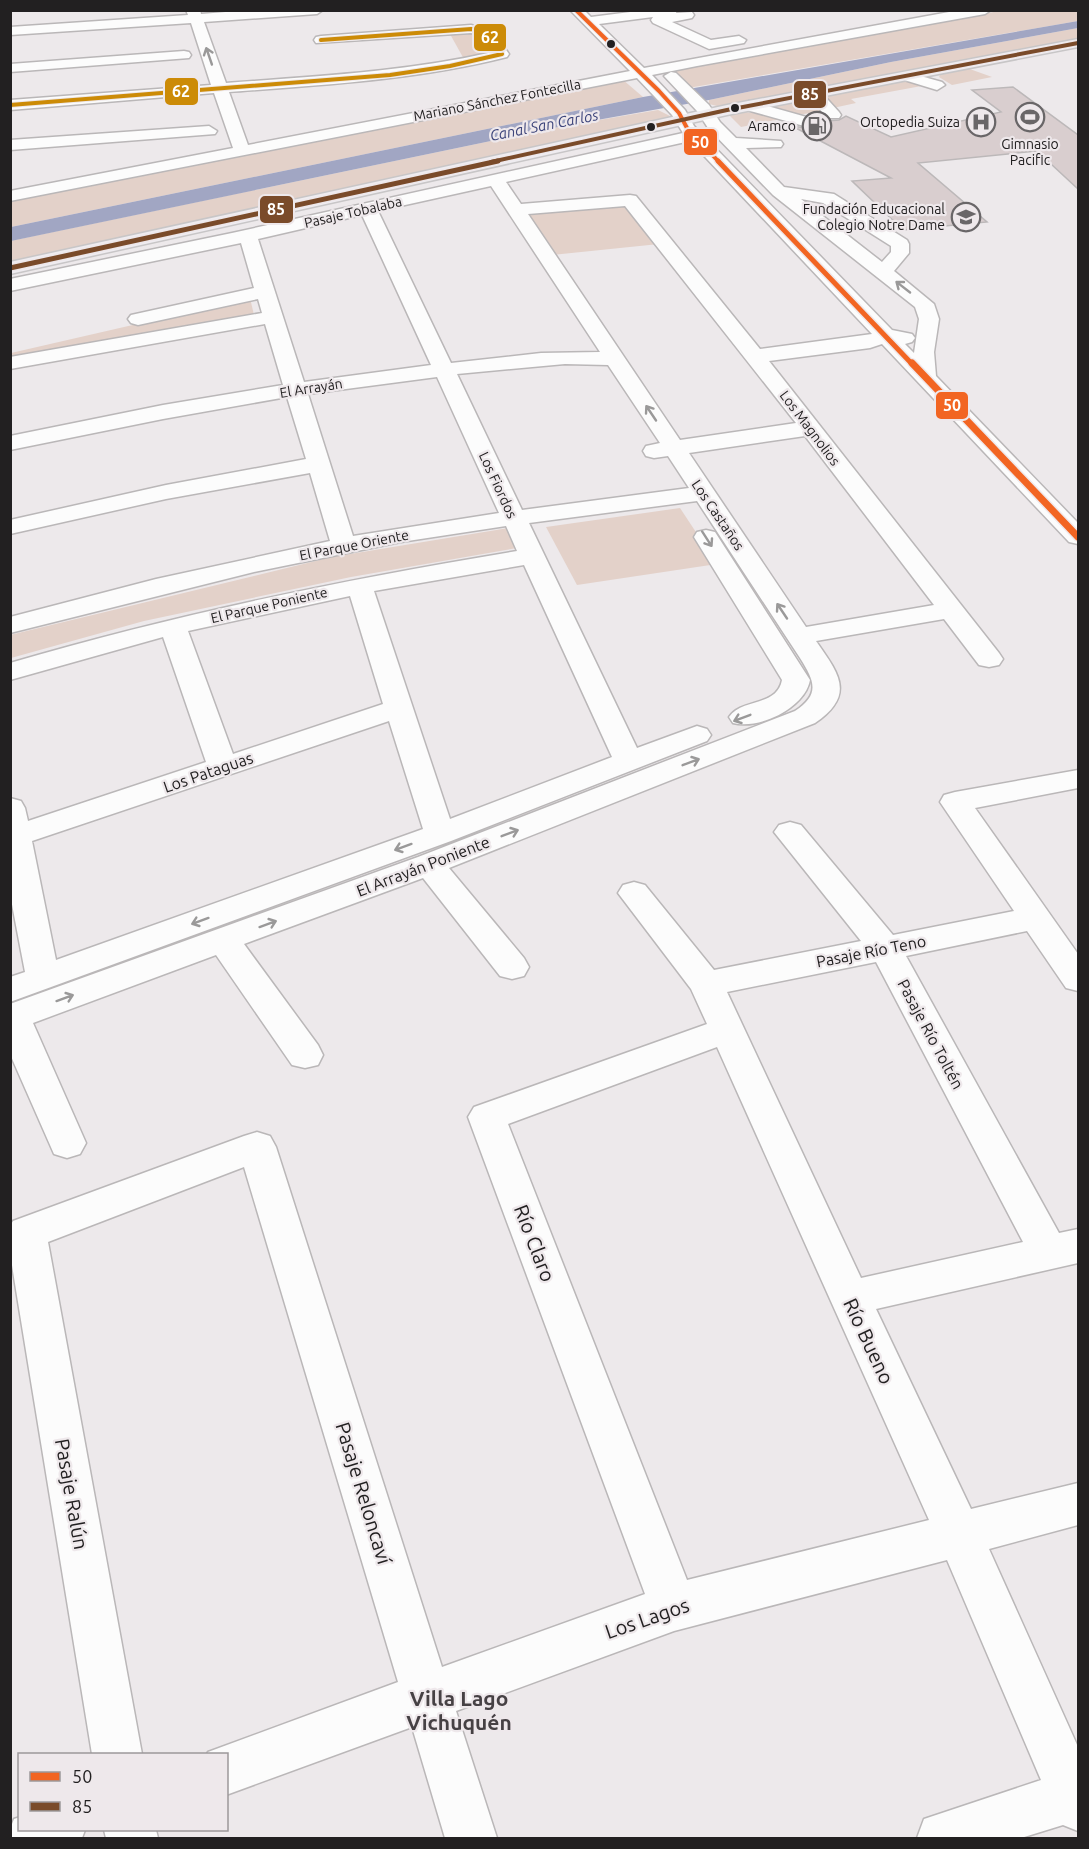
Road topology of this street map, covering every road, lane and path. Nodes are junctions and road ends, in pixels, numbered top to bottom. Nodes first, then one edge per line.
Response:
1 (56, 10) edge
2 (671, 10) edge
3 (921, 10) edge
4 (985, 10) edge
5 (309, 11) edge
6 (167, 15) edge
7 (194, 15) edge
8 (604, 15) edge
9 (687, 15) dead end
10 (581, 16) edge
11 (60, 28) junction
12 (10, 31) edge
13 (437, 31) junction
14 (624, 34) dead end
15 (1078, 43) edge
16 (327, 50) junction
17 (184, 55) junction
18 (648, 55) dead end
19 (460, 64) junction
20 (10, 68) edge
21 (663, 69) junction
22 (929, 72) joint
23 (640, 73) junction
24 (906, 76) joint
25 (343, 79) junction
26 (220, 88) junction
27 (814, 93) junction
28 (200, 95) junction
29 (10, 105) edge
30 (748, 106) junction
31 (704, 111) junction
32 (679, 115) junction
33 (833, 115) dead end
34 (804, 121) dead end
35 (694, 135) junction
36 (10, 145) edge
37 (709, 150) junction
38 (242, 151) junction
39 (742, 154) junction
40 (220, 155) junction
41 (726, 170) junction
42 (496, 180) junction
43 (778, 190) junction
44 (10, 196) edge
45 (368, 209) junction
46 (515, 210) junction
47 (248, 236) junction
48 (10, 267) edge
49 (883, 272) junction
50 (10, 285) edge
51 (265, 291) junction
52 (273, 317) junction
53 (927, 334) junction
54 (886, 336) junction
55 (10, 348) edge
56 (599, 349) junction
57 (755, 356) junction
58 (10, 363) edge
59 (441, 364) junction
60 (925, 378) junction
61 (294, 384) junction
62 (810, 428) junction
63 (10, 431) edge
64 (10, 443) edge
65 (662, 450) junction
66 (319, 464) junction
67 (692, 494) junction
68 (514, 519) junction
69 (10, 527) edge
70 (1078, 537) edge
71 (344, 546) junction
72 (532, 556) junction
73 (359, 585) junction
74 (950, 610) junction
75 (10, 625) edge
76 (173, 627) junction
77 (799, 636) junction
78 (989, 659) dead end
79 (10, 672) edge
80 (794, 692) joint
81 (827, 698) joint
82 (399, 708) junction
83 (629, 761) junction
84 (223, 768) junction
85 (1078, 779) edge
86 (13, 822) edge
87 (790, 832) dead end
88 (440, 834) junction
89 (429, 864) junction
90 (634, 893) dead end
91 (1036, 918) junction
92 (224, 940) junction
93 (885, 948) junction
94 (1073, 961) edge
95 (512, 967) dead end
96 (43, 978) junction
97 (706, 984) junction
98 (11, 1009) edge
99 (727, 1030) junction
100 (305, 1055) dead end
101 (67, 1143) dead end
102 (257, 1147) joint
103 (1064, 1249) edge
104 (849, 1298) junction
105 (1078, 1504) edge
106 (959, 1535) junction
107 (674, 1607) junction
108 (427, 1696) junction
109 (117, 1753) edge
110 (228, 1769) edge
111 (1076, 1800) edge
112 (56, 1831) edge
113 (33, 1839) edge
114 (471, 1839) edge
115 (943, 1839) edge

1 - 11 street
2 - 8 street
3 - 9 street
4 - 21 street, Mariano Sánchez Fontecilla
5 - 7 street
5 - 16 street
6 - 7 street
6 - 11 street
6 - 17 street
26 -> 7 street
8 - 10 street
8 - 14 street
10 - 23 street
11 - 12 street
13 - 16 street
13 - 19 street
13 - 19 street
15 - 22 main road
16 - 25 street
17 - 20 street
17 - 28 street
18 - 21 street
19 - 25 street
21 - 23 street, Mariano Sánchez Fontecilla
21 - 31 street
22 - 24 street
23 - 32 street
23 - 38 street, Mariano Sánchez Fontecilla
24 - 27 main road
25 - 26 street
26 - 28 street
26 - 38 street
27 - 30 main road
27 - 33 street
28 - 29 street
30 - 31 main road
30 - 34 street
31 - 32 main road
31 - 39 street
32 - 35 street
32 - 48 main road
35 - 37 street
35 - 42 street, Pasaje Tobalaba
36 - 40 street
37 - 39 street
37 - 41 street
38 - 40 street, Mariano Sánchez Fontecilla
39 - 41 street
39 - 43 street
40 - 44 street, Mariano Sánchez Fontecilla
41 - 54 street
42 - 45 street, Pasaje Tobalaba
42 - 46 street, Los Castaños
43 - 49 street
43 - 49 street
45 - 47 street, Pasaje Tobalaba
45 - 59 street, Los Fiordos
46 - 56 street, Los Castaños
46 - 57 street, Los Magnolios
47 - 50 street, Pasaje Tobalaba
47 - 51 street
53 -> 49 street
51 - 52 street
51 - 55 street
52 - 58 street
52 - 61 street
53 - 54 street
53 - 60 street
54 - 57 street
54 - 60 street
56 - 59 street, El Arrayán
56 - 65 street, Los Castaños
57 - 62 street, Los Magnolios
59 - 61 street, El Arrayán
59 - 68 street, Los Fiordos
60 - 70 street
61 - 63 street, El Arrayán
61 - 64 street, El Arrayán
61 - 66 street
62 - 65 street
62 - 74 street, Los Magnolios
65 - 67 street, Los Castaños
66 - 69 street
66 - 71 street
67 - 68 street, El Parque Oriente
77 -> 67 street, Los Castaños
67 -> 80 street, Los Castaños
68 - 71 street, El Parque Oriente
68 - 72 street, Los Fiordos
71 - 75 street, El Parque Oriente
72 - 73 street, El Parque Poniente
72 - 83 street, Los Fiordos
73 - 76 street, El Parque Poniente
73 - 82 street
74 - 77 street
74 - 78 street, Los Magnolios
76 - 79 street, El Parque Poniente
76 - 84 street
77 - 81 street, Los Castaños
80 -> 83 street, El Arrayán Poniente
89 -> 81 street, El Arrayán Poniente
82 - 84 street, Los Pataguas
82 - 88 street
83 - 88 street, El Arrayán Poniente
84 - 86 street, Los Pataguas
85 - 91 street
86 - 96 street
87 - 93 street, Pasaje Río Toltén
88 -> 96 street, El Arrayán Poniente
92 -> 89 street, El Arrayán Poniente
89 - 95 street
90 - 97 street, Río Bueno
91 - 93 street, Pasaje Río Teno
91 - 94 street
98 -> 92 street, El Arrayán Poniente
92 - 100 street
93 - 97 street, Pasaje Río Teno
93 - 103 street, Pasaje Río Toltén
96 - 98 street, El Arrayán Poniente
97 - 99 street, Río Bueno
98 - 101 street
99 - 104 street, Río Bueno
99 - 107 street, Río Claro
102 - 108 street, Pasaje Reloncaví
102 - 109 street, Pasaje Ralún
103 - 104 street
104 - 106 street, Río Bueno
105 - 106 street, Los Lagos
106 - 107 street, Los Lagos
106 - 111 street, Río Bueno
107 - 108 street, Los Lagos
108 - 110 street, Los Lagos
108 - 114 street, Pasaje Reloncaví
111 - 115 street
112 - 113 street

